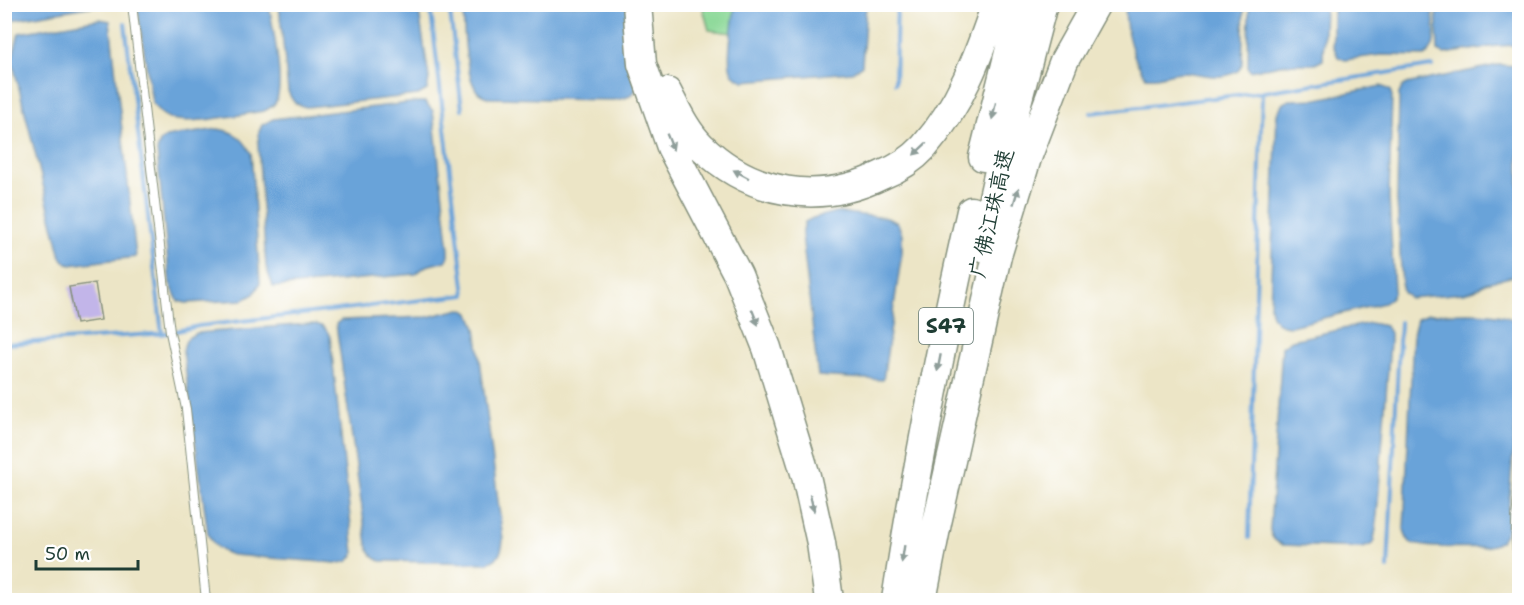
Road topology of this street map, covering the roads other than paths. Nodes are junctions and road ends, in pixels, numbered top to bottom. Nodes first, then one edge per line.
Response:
1 (132, 4) edge
2 (637, 4) edge
3 (653, 4) edge
4 (996, 4) edge
5 (1021, 4) edge
6 (1043, 4) edge
7 (1096, 4) edge
8 (1006, 53) junction
9 (1520, 488) edge
10 (1520, 575) edge
11 (206, 600) edge
12 (829, 600) edge
13 (896, 600) edge
14 (920, 600) edge

1 - 11 lane
2 -> 12 highway
8 -> 3 highway
4 - 8 highway
5 - 8 highway, 广佛江珠高速 / S47
6 - 8 highway, 广佛江珠高速 / S47
14 -> 7 highway
8 -> 13 highway, 广佛江珠高速 / S47
8 - 14 highway, 广佛江珠高速 / S47
9 - 10 lane

